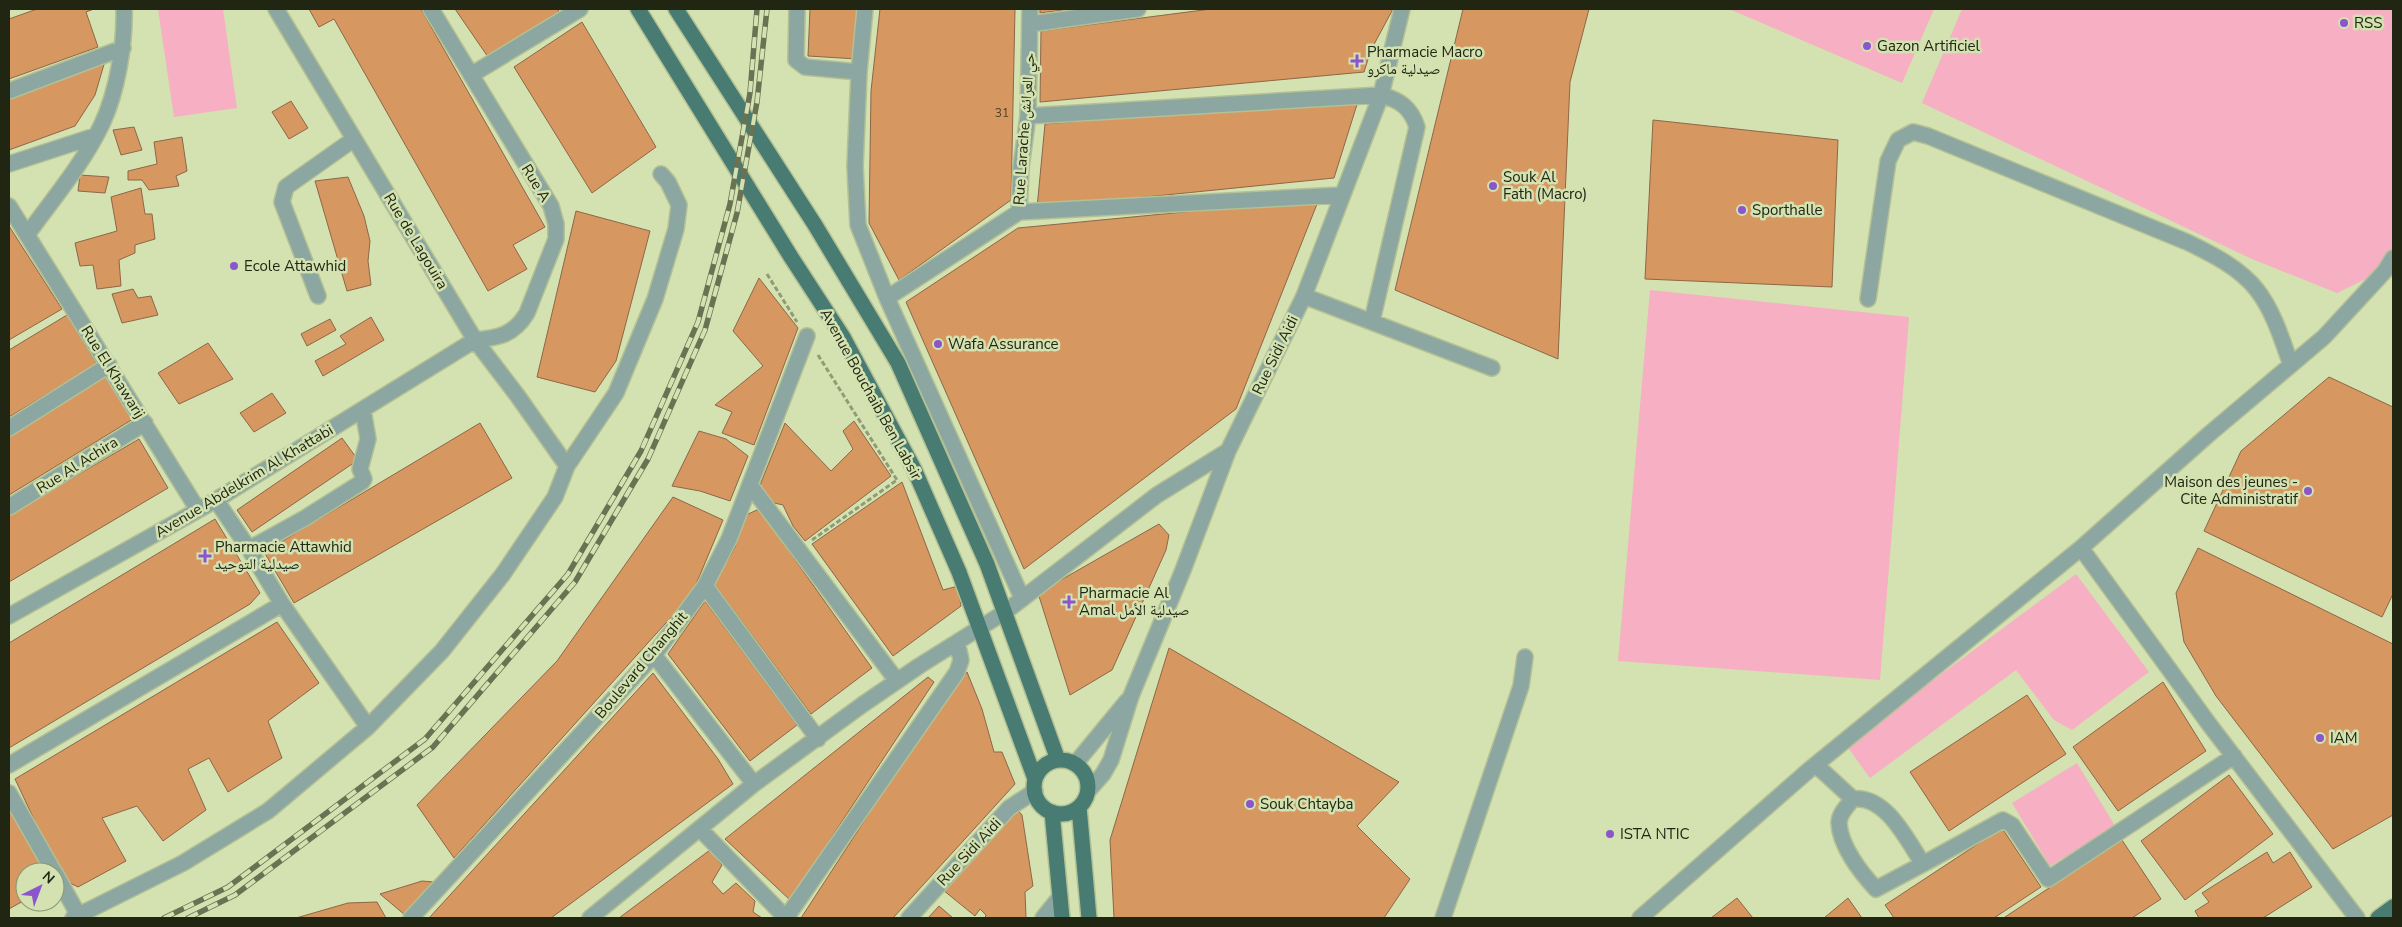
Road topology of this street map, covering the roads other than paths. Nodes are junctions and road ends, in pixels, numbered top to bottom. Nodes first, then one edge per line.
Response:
1 (124, 9) edge
2 (276, 9) edge
3 (432, 9) edge
4 (580, 9) edge
5 (638, 9) edge
6 (676, 9) edge
7 (797, 9) edge
8 (866, 9) edge
9 (1138, 9) edge
10 (1402, 9) edge
11 (1030, 16) edge
12 (123, 48) junction
13 (859, 72) junction
14 (471, 75) junction
15 (9, 91) edge
16 (1381, 95) junction
17 (1028, 116) junction
18 (95, 136) junction
19 (354, 138) junction
20 (9, 164) edge
21 (661, 174) dead end
22 (1342, 195) junction
23 (9, 206) edge
24 (1019, 212) junction
25 (27, 235) junction
26 (2393, 258) edge
27 (318, 296) dead end
28 (1304, 296) junction
29 (887, 298) junction
30 (1868, 298) dead end
31 (1372, 321) junction
32 (807, 336) road end
33 (475, 340) junction
34 (2291, 365) junction
35 (109, 366) junction
36 (1492, 368) dead end
37 (363, 410) junction
38 (145, 423) junction
39 (9, 428) edge
40 (1228, 451) junction
41 (567, 466) junction
42 (750, 485) junction
43 (216, 500) junction
44 (9, 507) edge
45 (198, 510) junction
46 (2081, 548) junction
47 (249, 549) junction
48 (705, 586) junction
49 (1022, 598) junction
50 (282, 604) junction
51 (1005, 612) junction
52 (9, 616) edge
53 (978, 628) junction
54 (957, 642) junction
55 (654, 655) junction
56 (1525, 658) dead end
57 (897, 681) junction
58 (1131, 696) junction
59 (368, 727) junction
60 (818, 738) junction
61 (2234, 756) junction
62 (1058, 760) junction
63 (1075, 764) junction
64 (9, 765) edge
65 (1816, 765) junction
66 (754, 784) junction
67 (1035, 785) junction
68 (1088, 791) junction
69 (9, 793) edge
70 (1852, 799) junction
71 (1079, 808) junction
72 (1052, 812) junction
73 (700, 829) junction
74 (49, 862) edge
75 (1923, 864) junction
76 (65, 894) edge
77 (1060, 896) junction
78 (2393, 907) edge
79 (76, 917) edge
80 (411, 918) edge
81 (590, 918) edge
82 (786, 918) edge
83 (908, 918) edge
84 (1043, 918) edge
85 (1062, 918) edge
86 (1089, 918) edge
87 (1443, 918) edge
88 (1640, 918) edge
89 (2357, 918) edge
90 (2378, 918) edge

1 - 12 street
2 - 19 street, Rue de Lagouira
3 - 14 street, Rue A
4 - 14 street
5 - 53 main road, Avenue Bouchaib Ben Labsir
6 - 51 main road, Avenue Bouchaib Ben Labsir
7 - 13 street
8 - 13 street
9 - 11 street
10 - 16 street, Rue Sidi Aidi
11 - 17 street, Rue Larache حي العرائش
12 - 15 street
12 - 18 street
13 - 29 street
14 - 33 street, Rue A
16 - 17 street
16 - 22 street, Rue Sidi Aidi
16 - 31 street
17 - 24 street, Rue Larache حي العرائش
18 - 20 street
18 - 25 street
19 - 27 street
19 - 33 street, Rue de Lagouira
21 - 41 street
22 - 24 street
22 - 28 street, Rue Sidi Aidi
23 - 25 street, Rue El Khawarij
24 - 29 street, Rue Larache حي العرائش
25 - 35 street, Rue El Khawarij
26 - 34 street
28 - 31 street
28 - 40 street, Rue Sidi Aidi
29 - 49 street
30 - 34 street
31 - 36 street
32 - 42 street, Boulevard Changhit
33 - 37 street, Avenue Abdelkrim Al Khattabi
33 - 41 street, Rue de Lagouira
34 - 46 street
35 - 38 street, Rue El Khawarij
35 - 39 street
37 - 43 street, Avenue Abdelkrim Al Khattabi
37 - 47 street
38 - 44 street, Rue Al Achira
38 - 45 street, Rue El Khawarij
40 - 49 street
40 - 58 street, Rue Sidi Aidi
41 - 59 street
42 - 48 street, Boulevard Changhit
42 - 57 street
43 - 45 street, Avenue Abdelkrim Al Khattabi
43 - 47 street
45 - 52 street, Avenue Abdelkrim Al Khattabi
46 - 61 street
46 - 65 street
47 - 50 street
48 - 55 street, Boulevard Changhit
48 - 60 street
49 - 51 street
50 - 59 street
50 - 64 street
51 - 53 street
51 - 62 main road, Avenue Bouchaib Ben Labsir
53 - 54 street
53 - 67 main road, Avenue Bouchaib Ben Labsir
54 - 57 street
54 - 82 street
55 - 66 street
55 - 80 street, Boulevard Changhit
56 - 87 street
57 - 60 street
58 - 63 street, Rue Sidi Aidi
58 - 68 street, Rue Sidi Aidi
59 - 79 street
60 - 66 street
61 - 75 street
61 - 89 street
62 - 63 main road
62 - 67 main road
63 - 68 main road
65 - 70 street
65 - 88 street
66 - 73 street
67 - 72 main road
67 - 83 street, Rue Sidi Aidi
68 - 71 main road
69 - 74 street
70 - 75 street
70 - 75 street
71 - 72 main road
71 - 86 main road
72 - 77 main road
73 - 81 street
73 - 82 street
76 - 79 street
77 - 84 street
77 - 85 main road
78 - 90 main road

